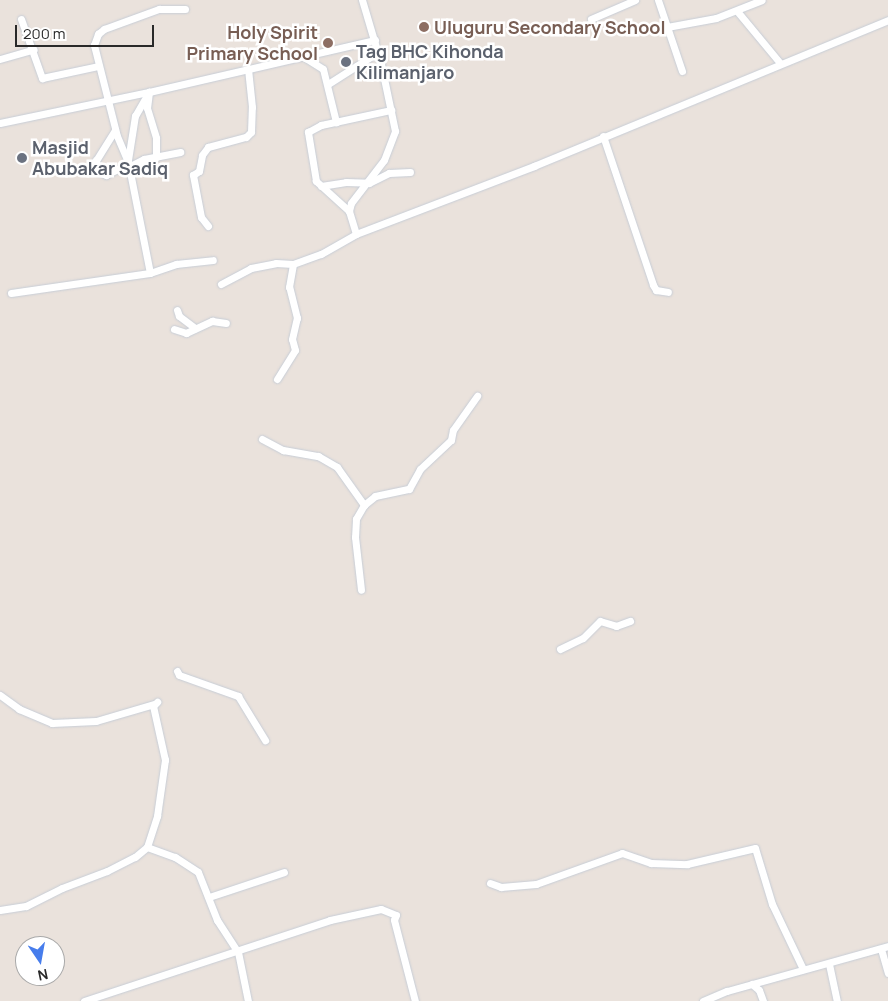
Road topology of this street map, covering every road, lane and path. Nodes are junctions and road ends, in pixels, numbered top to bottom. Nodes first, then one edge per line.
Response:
1 (362, 0) edge
2 (635, 0) edge
3 (658, 0) edge
4 (762, 0) edge
5 (185, 9) dead end
6 (737, 11) junction
7 (21, 19) dead end
8 (591, 19) dead end
9 (888, 20) edge
10 (668, 27) junction
11 (375, 40) junction
12 (34, 50) junction
13 (378, 52) junction
14 (304, 57) junction
15 (0, 59) edge
16 (780, 63) junction
17 (98, 66) junction
18 (248, 69) junction
19 (682, 71) dead end
20 (328, 84) junction
21 (149, 92) junction
22 (107, 100) junction
23 (391, 110) junction
24 (336, 122) junction
25 (0, 123) edge
26 (115, 129) junction
27 (603, 136) junction
28 (180, 152) dead end
29 (156, 157) junction
30 (128, 164) junction
31 (410, 172) dead end
32 (369, 183) junction
33 (321, 186) junction
34 (349, 211) junction
35 (208, 226) dead end
36 (356, 234) junction
37 (213, 260) dead end
38 (293, 264) junction
39 (150, 273) junction
40 (221, 284) dead end
41 (668, 292) dead end
42 (10, 293) dead end
43 (177, 310) dead end
44 (226, 323) dead end
45 (195, 328) junction
46 (174, 329) dead end
47 (277, 379) dead end
48 (477, 396) dead end
49 (262, 439) dead end
50 (364, 505) junction
51 (361, 590) dead end
52 (630, 621) dead end
53 (560, 649) dead end
54 (177, 671) dead end
55 (0, 695) edge
56 (265, 740) dead end
57 (147, 846) junction
58 (284, 872) dead end
59 (490, 883) dead end
60 (209, 897) junction
61 (1, 910) edge
62 (884, 947) edge
63 (238, 952) junction
64 (829, 964) junction
65 (803, 969) junction
66 (888, 973) edge
67 (752, 984) junction
68 (87, 1000) edge
69 (248, 1001) edge
70 (415, 1001) edge
71 (703, 1001) edge
72 (763, 1001) edge
73 (837, 1001) edge

1 - 11 street
2 - 8 street
3 - 10 street
4 - 6 street
5 - 17 street
6 - 10 street
6 - 16 street
7 - 12 street
9 - 16 street
10 - 19 street
11 - 13 street
11 - 14 street
12 - 15 street
12 - 17 street
13 - 20 street
13 - 23 street
14 - 18 street
14 - 20 street
16 - 27 street
17 - 22 street
18 - 21 street
18 - 35 street
20 - 24 street
21 - 22 street
21 - 29 street
21 - 30 street
22 - 25 street
22 - 26 street
23 - 24 street
23 - 32 street
24 - 33 street
26 - 30 street
26 - 30 street
27 - 36 street
27 - 41 street
28 - 29 street
29 - 30 street
30 - 39 street
31 - 32 street
32 - 33 street
32 - 34 street
33 - 34 street
34 - 36 street
36 - 38 street
37 - 39 street
38 - 40 street
38 - 47 street
39 - 42 street
43 - 45 street
44 - 45 street
45 - 46 street
48 - 50 street
49 - 50 street
50 - 51 street
52 - 53 street
54 - 56 street
55 - 57 street
57 - 60 street
57 - 61 street
58 - 60 street
59 - 65 street
60 - 63 street
62 - 64 street
62 - 66 street
63 - 68 street
63 - 69 street
63 - 70 street
64 - 65 street
64 - 73 street
65 - 67 street
67 - 71 street
67 - 72 street

